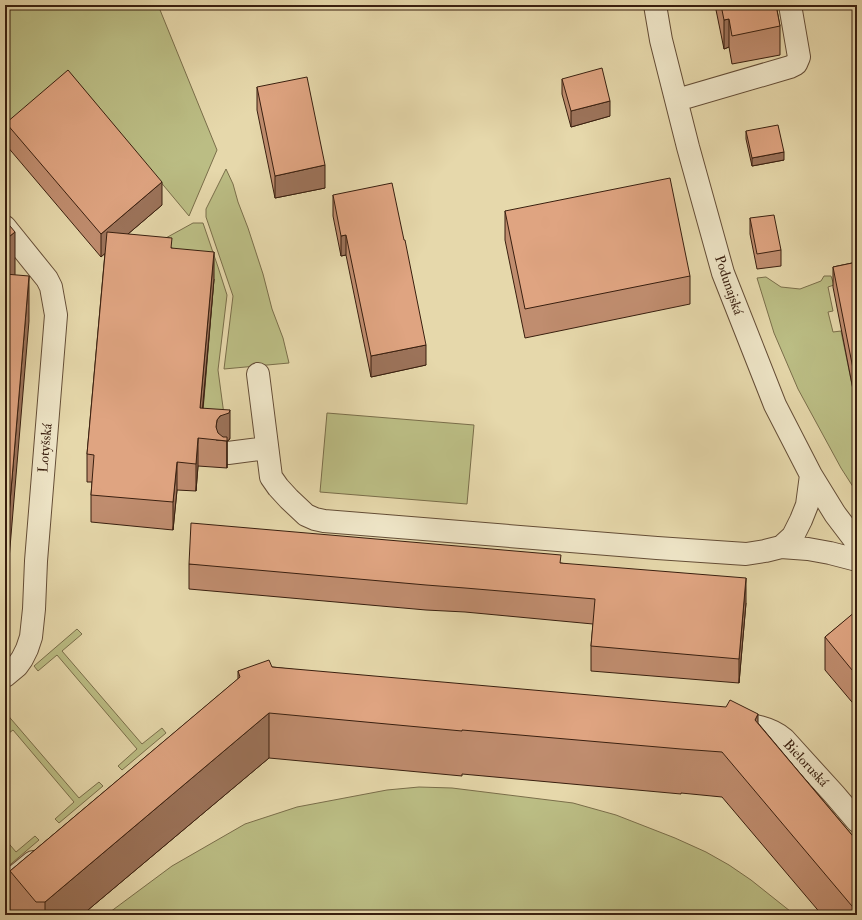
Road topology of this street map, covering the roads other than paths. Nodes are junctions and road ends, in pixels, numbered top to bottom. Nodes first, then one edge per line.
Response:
1 (655, 5) edge
2 (790, 5) edge
3 (676, 100) junction
4 (5, 227) edge
5 (258, 374) dead end
6 (267, 448) junction
7 (228, 453) edge
8 (811, 475) junction
9 (857, 543) edge
10 (781, 547) junction
11 (857, 560) edge
12 (5, 676) edge
13 (711, 722) edge
14 (857, 821) edge
15 (46, 851) edge
16 (5, 885) edge

1 - 3 street, Podunajská
2 - 3 street
3 - 8 street, Podunajská
4 - 12 street, Lotyšská
5 - 6 street
6 - 7 street
6 - 10 street
8 - 9 street, Podunajská
8 - 10 street
10 - 11 street
13 - 14 street, Bieloruská
15 - 16 street

